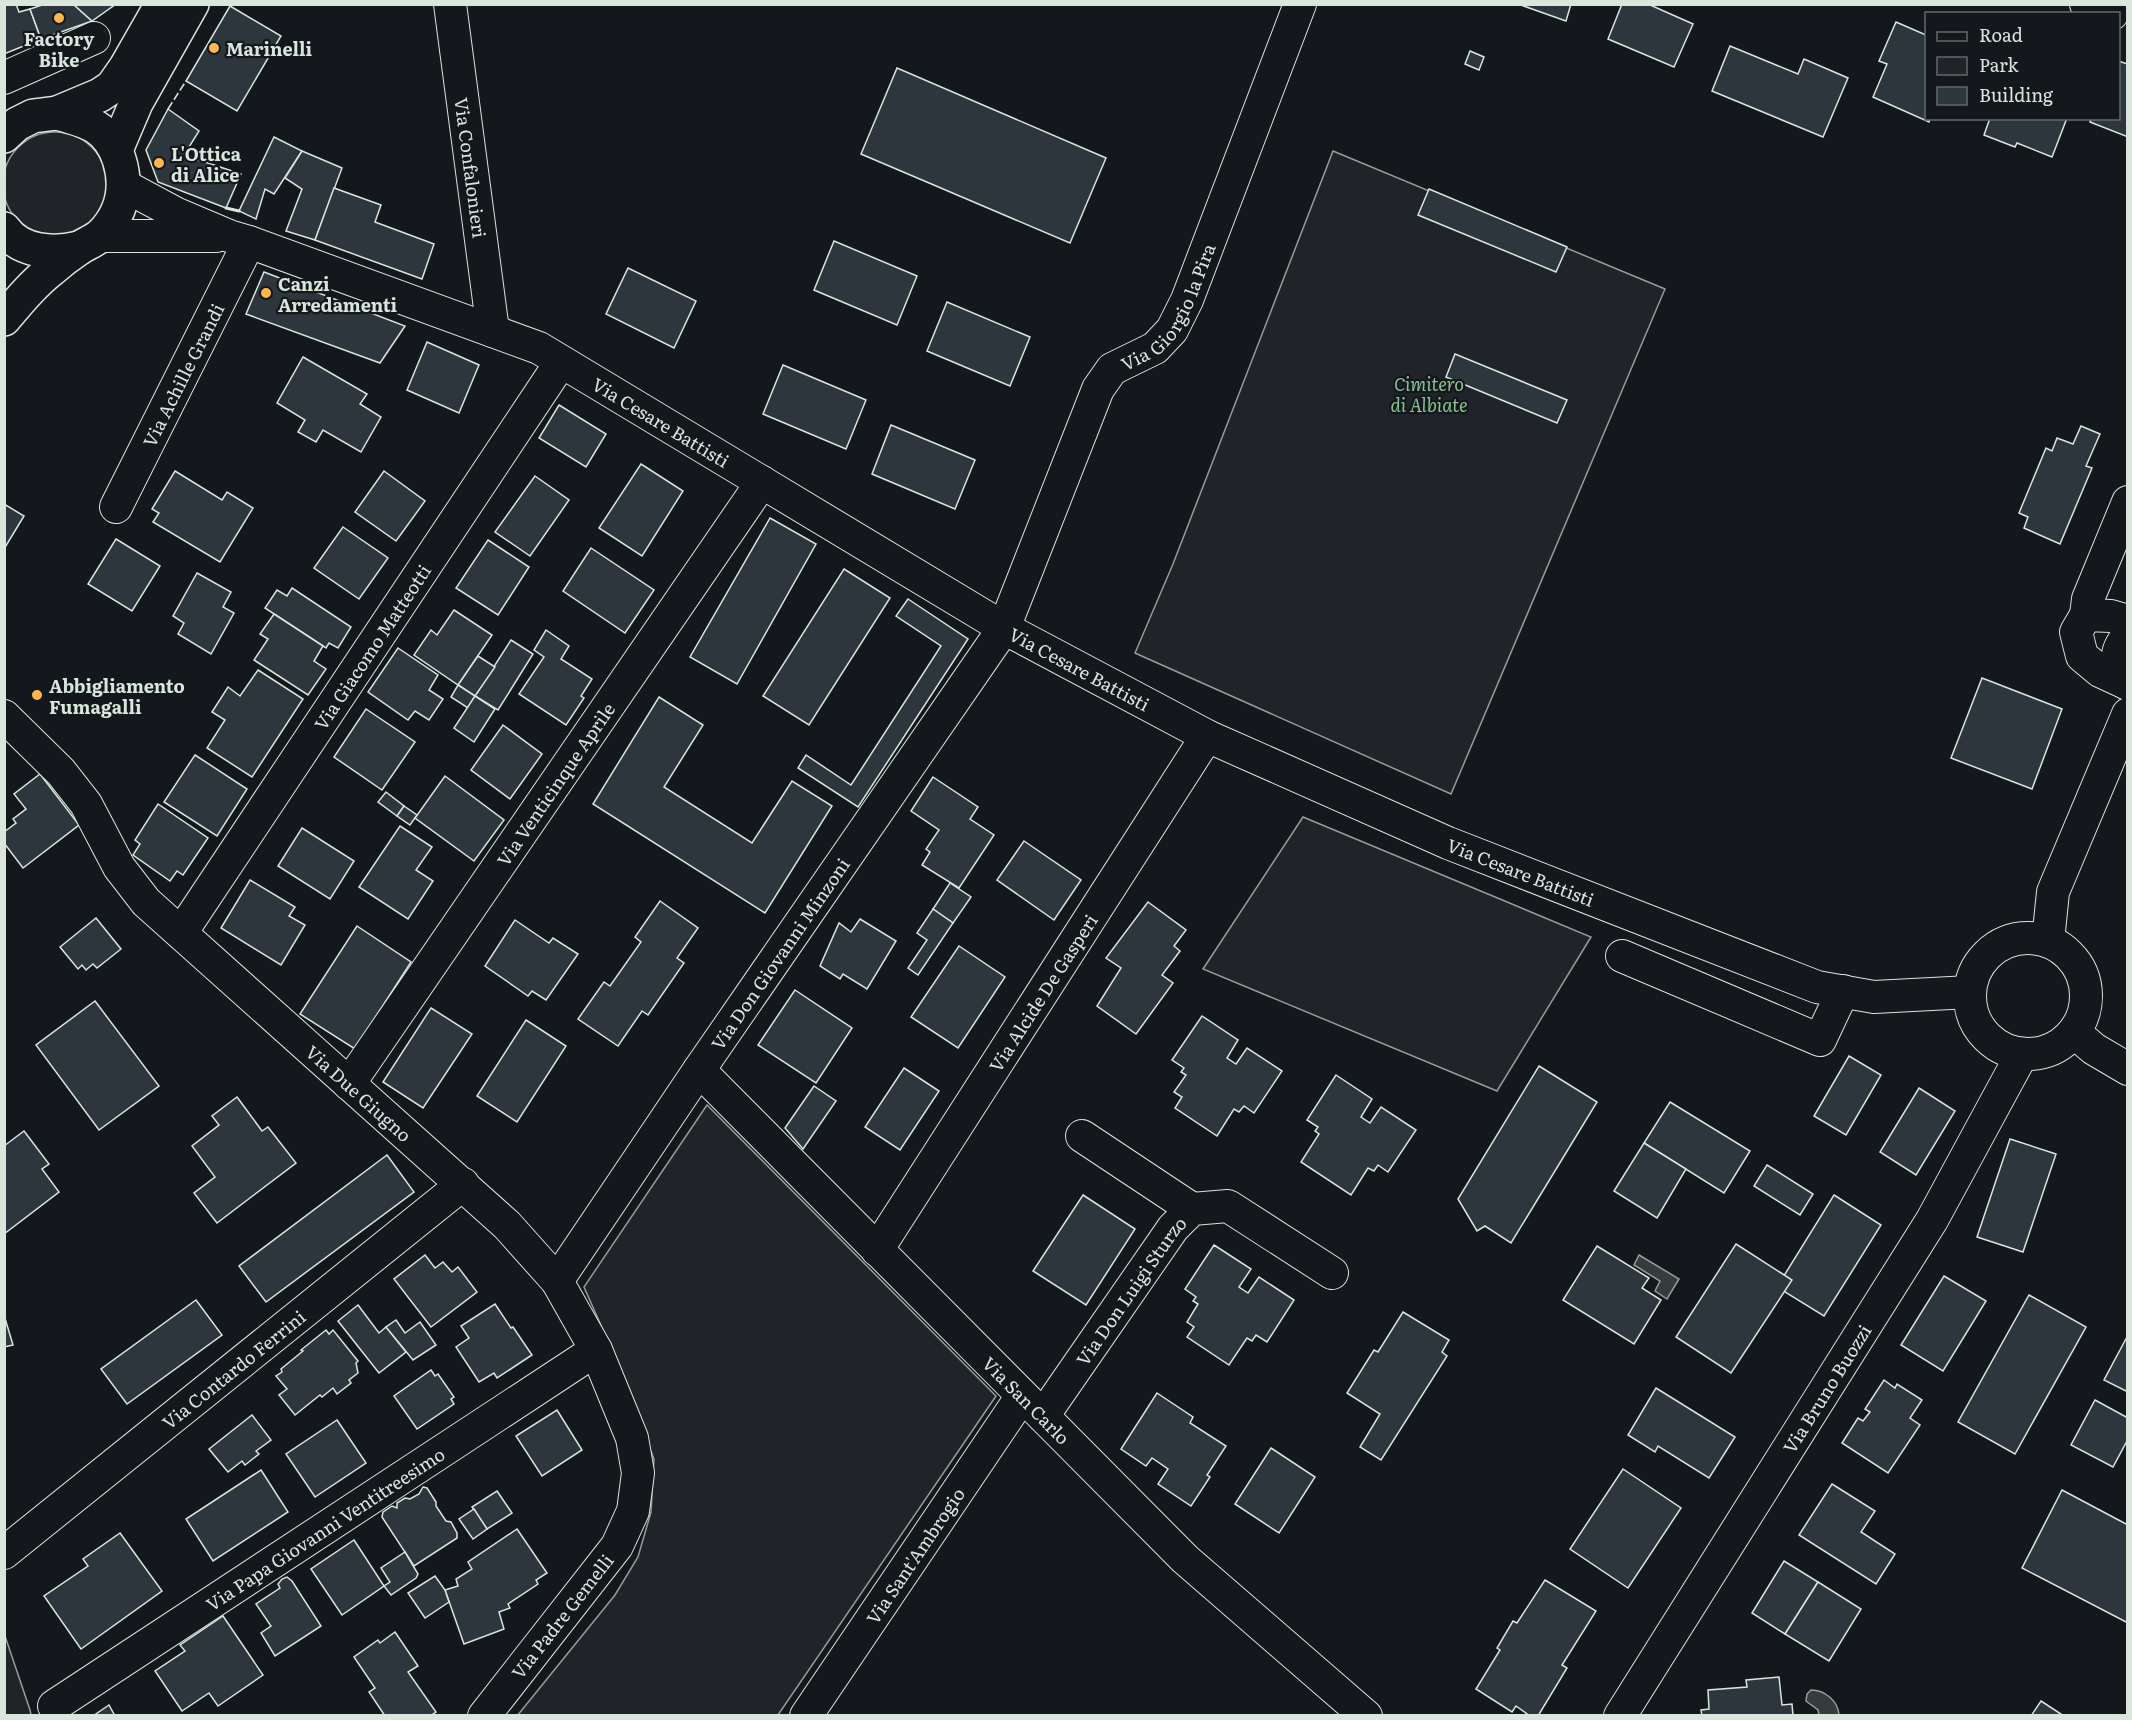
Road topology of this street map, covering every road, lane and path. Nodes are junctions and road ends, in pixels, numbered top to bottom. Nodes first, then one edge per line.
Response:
1 (162, 4) edge
2 (192, 4) edge
3 (450, 4) edge
4 (1300, 4) edge
5 (2086, 4) edge
6 (2107, 12) edge
7 (94, 38) dead end
8 (4, 78) edge
9 (57, 113) junction
10 (4, 136) edge
11 (116, 150) junction
12 (123, 185) junction
13 (239, 239) junction
14 (6, 242) edge
15 (89, 242) junction
16 (4, 319) edge
17 (493, 330) junction
18 (561, 362) junction
19 (762, 482) junction
20 (2127, 502) edge
21 (117, 507) dead end
22 (2086, 615) junction
23 (2127, 621) edge
24 (1004, 628) junction
25 (2127, 636) edge
26 (2127, 684) edge
27 (2127, 714) edge
28 (4, 716) edge
29 (1207, 736) junction
30 (181, 933) junction
31 (2048, 941) junction
32 (1622, 956) dead end
33 (1843, 991) junction
34 (1970, 992) junction
35 (2074, 1032) junction
36 (2022, 1054) junction
37 (2127, 1069) edge
38 (699, 1070) junction
39 (349, 1084) junction
40 (1082, 1136) dead end
41 (463, 1184) junction
42 (1192, 1209) junction
43 (877, 1250) junction
44 (1332, 1273) dead end
45 (557, 1281) junction
46 (596, 1350) junction
47 (1033, 1406) junction
48 (633, 1511) joint
49 (4, 1553) edge
50 (54, 1706) dead end
51 (484, 1716) edge
52 (806, 1716) edge
53 (1366, 1716) edge
54 (1620, 1716) edge

1 - 9 main road
2 - 11 main road
3 - 17 street, Via Confalonieri
4 - 24 street, Via Giorgio la Pira
5 - 6 street
7 - 8 street
9 - 10 main road
9 - 11 main road
11 - 12 main road
12 - 13 street, Via Cesare Battisti
12 - 15 main road
13 - 15 street, Via Cesare Battisti
13 - 17 street, Via Cesare Battisti
13 - 21 street, Via Achille Grandi
14 - 15 main road
15 - 16 main road
17 - 18 street, Via Cesare Battisti
18 - 19 street, Via Cesare Battisti
18 - 30 street, Via Giacomo Matteotti
19 - 24 street, Via Cesare Battisti
19 - 39 street, Via Venticinque Aprile
20 - 22 street
22 - 23 street
22 - 26 street
24 - 29 street, Via Cesare Battisti
24 - 38 street, Via Don Giovanni Minzoni
25 - 26 street
27 - 31 street
28 - 30 street, Via Due Giugno
29 - 33 street, Via Cesare Battisti
29 - 43 street, Via Alcide De Gasperi
30 - 39 street, Via Due Giugno
31 - 34 street
31 - 35 street
32 - 33 street
33 - 34 street, Via Cesare Battisti
34 - 36 street
35 - 36 street
35 - 37 street
36 - 54 street, Via Bruno Buozzi
38 - 43 street, Via San Carlo
38 - 45 street, Via Don Giovanni Minzoni
39 - 41 street, Via Due Giugno
40 - 42 street
41 - 45 street, Via Due Giugno
41 - 49 street, Via Contardo Ferrini
42 - 44 street, Via Don Luigi Sturzo
42 - 47 street, Via Don Luigi Sturzo
43 - 47 street, Via San Carlo
45 - 46 street, Via Due Giugno
46 - 48 street, Via Due Giugno
46 - 50 street, Via Papa Giovanni Ventitreesimo
47 - 52 street, Via Sant'Ambrogio
47 - 53 street, Via San Carlo
48 - 51 street, Via Padre Gemelli

